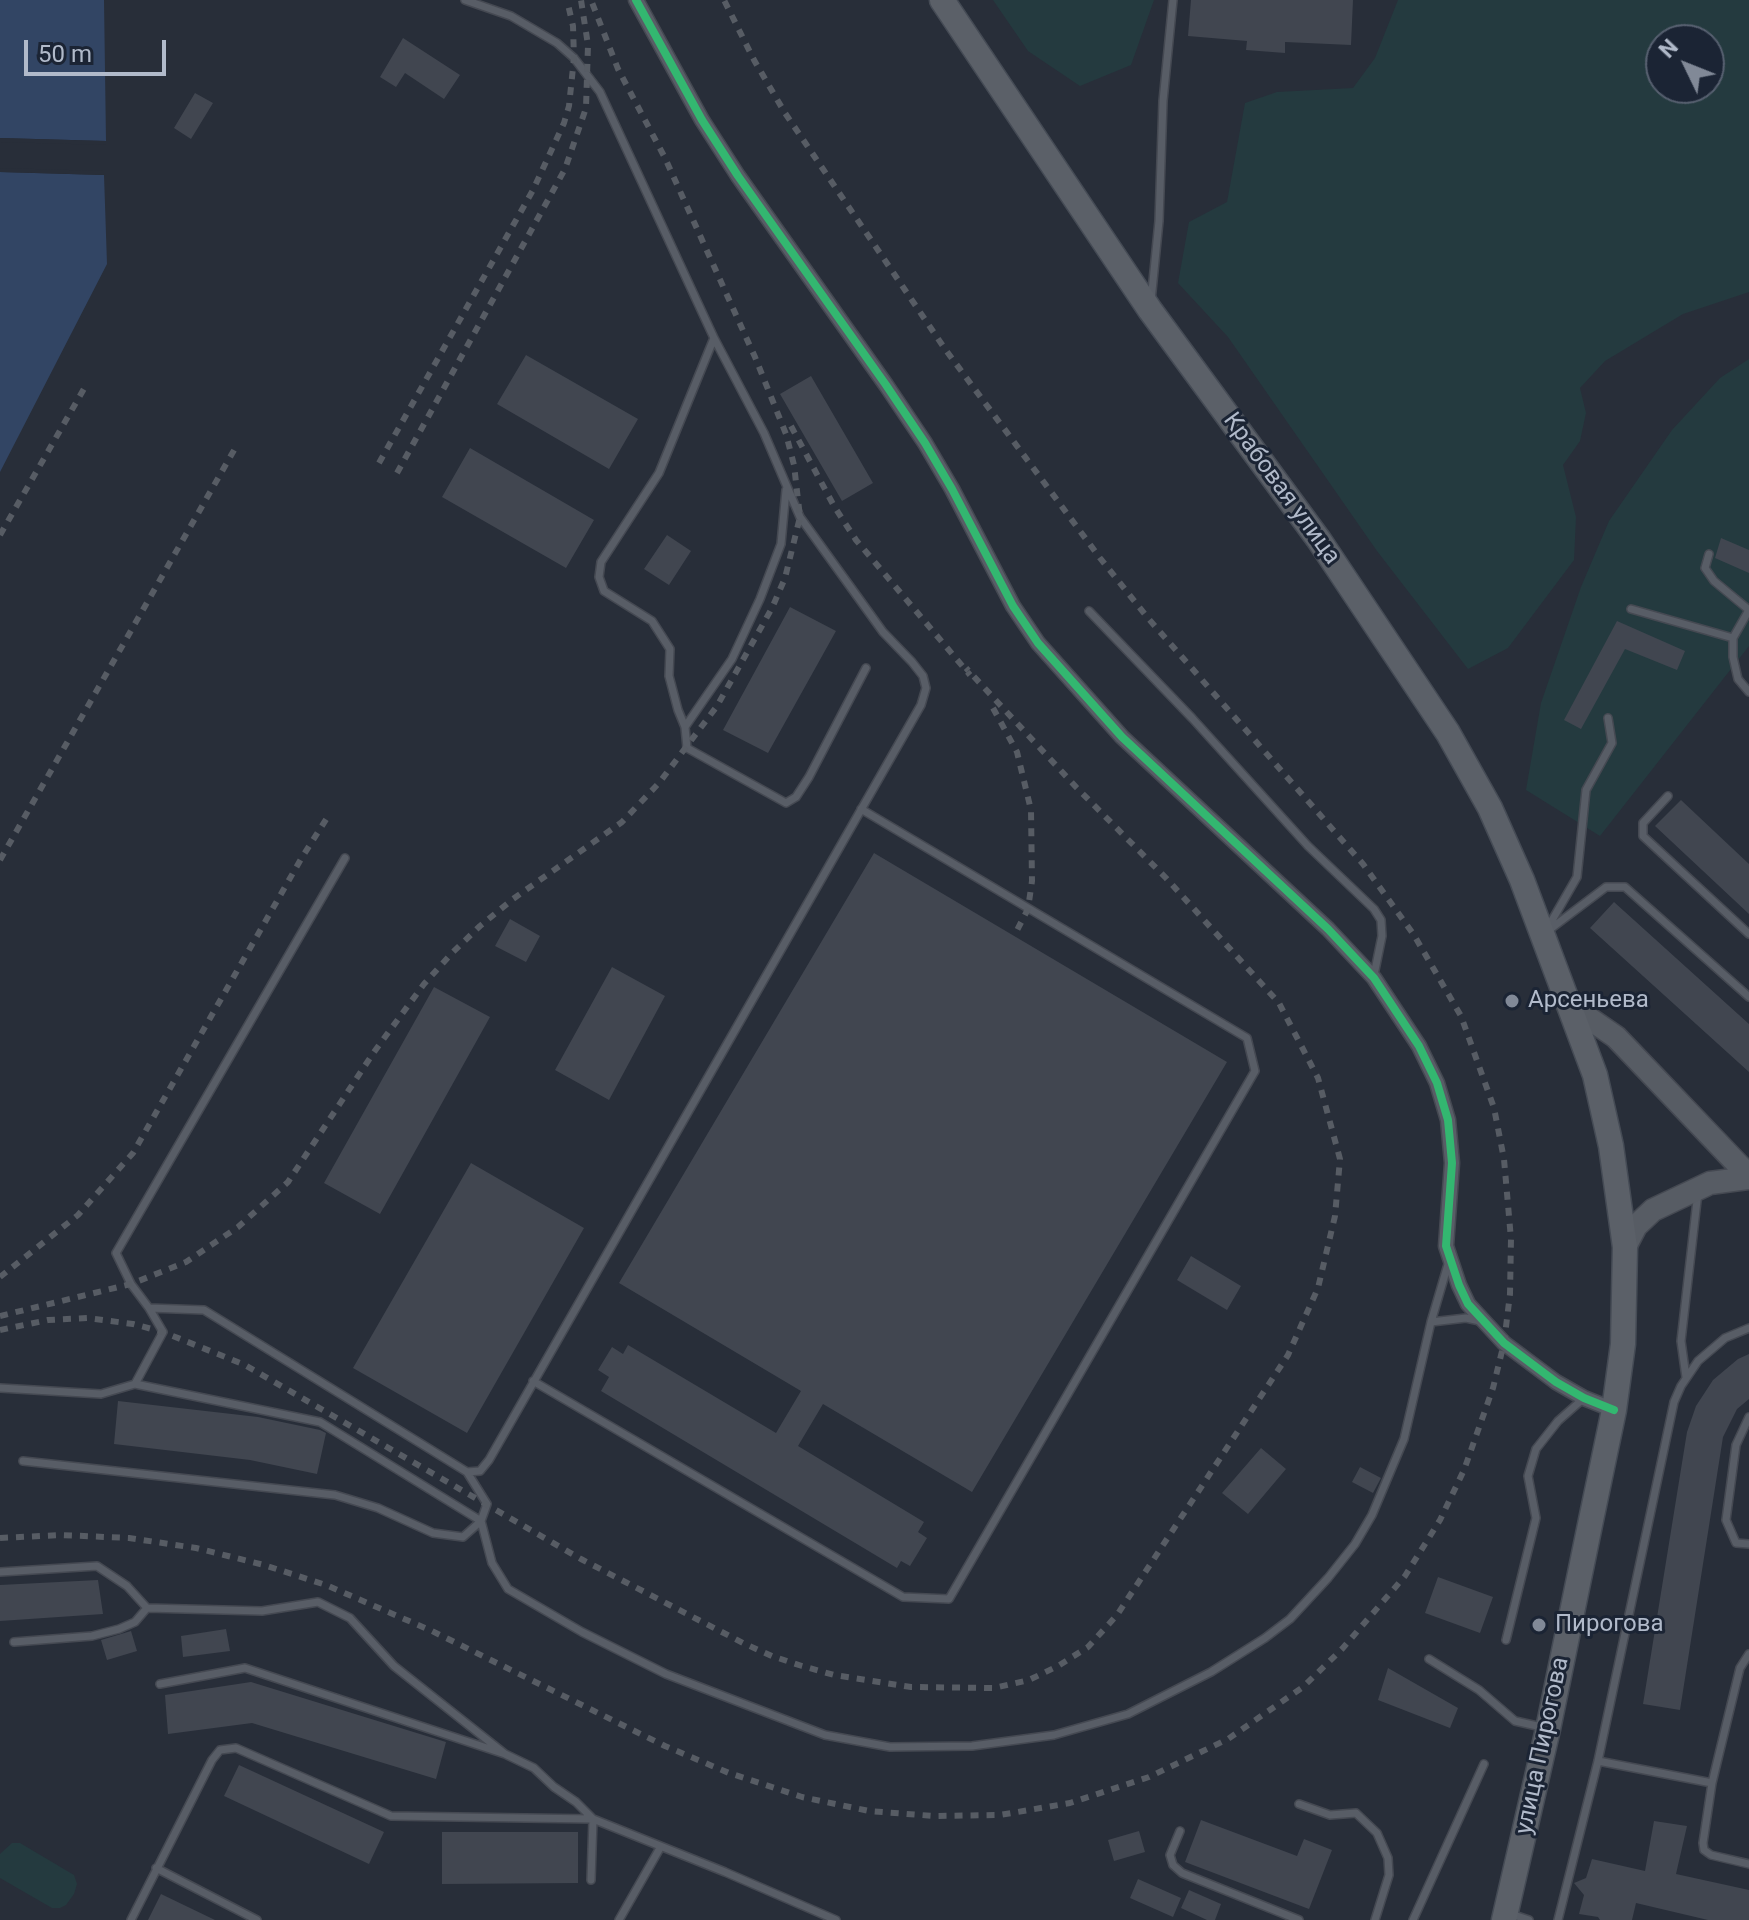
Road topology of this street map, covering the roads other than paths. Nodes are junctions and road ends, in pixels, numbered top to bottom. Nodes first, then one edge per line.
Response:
1 (465, 0) edge
2 (636, 0) edge
3 (942, 0) edge
4 (1173, 0) edge
5 (1150, 310) junction
6 (714, 338) junction
7 (786, 488) junction
8 (1709, 554) dead end
9 (1631, 609) dead end
10 (1749, 610) edge
11 (1089, 611) dead end
12 (1733, 638) junction
13 (866, 668) dead end
14 (1749, 692) edge
15 (1608, 718) dead end
16 (685, 727) junction
17 (1668, 796) dead end
18 (861, 809) junction
19 (345, 858) dead end
20 (1749, 934) edge
21 (1544, 935) junction
22 (1374, 978) junction
23 (1749, 997) edge
24 (1571, 1006) junction
25 (1749, 1177) edge
26 (1698, 1189) junction
27 (1625, 1247) junction
28 (1449, 1260) junction
29 (149, 1308) junction
30 (1431, 1322) junction
31 (1484, 1322) junction
32 (1749, 1328) edge
33 (1686, 1377) junction
34 (533, 1381) junction
35 (135, 1384) junction
36 (0, 1388) edge
37 (1584, 1398) junction
38 (1614, 1410) junction
39 (1749, 1417) edge
40 (23, 1461) dead end
41 (467, 1472) junction
42 (481, 1521) junction
43 (1749, 1544) edge
44 (0, 1572) edge
45 (147, 1608) junction
46 (1506, 1640) dead end
47 (14, 1642) dead end
48 (1749, 1654) edge
49 (1429, 1659) dead end
50 (160, 1684) dead end
51 (1548, 1729) junction
52 (505, 1754) junction
53 (1598, 1761) junction
54 (1484, 1764) dead end
55 (1712, 1783) junction
56 (1299, 1804) dead end
57 (593, 1819) junction
58 (1180, 1831) dead end
59 (660, 1848) junction
60 (1749, 1864) edge
61 (156, 1868) junction
62 (591, 1880) dead end
63 (1504, 1916) edge
64 (131, 1920) edge
65 (257, 1920) edge
66 (619, 1920) edge
67 (836, 1920) edge
68 (1299, 1920) edge
69 (1375, 1920) edge
70 (1413, 1920) edge
71 (1529, 1920) edge
72 (1558, 1920) edge

1 - 6 lane
2 - 22 street
3 - 5 main road, Крабовая улица
4 - 5 lane
5 - 21 main road, Крабовая улица
6 - 7 lane
6 - 16 lane
7 - 16 lane
7 - 18 lane
8 - 10 lane
9 - 12 lane
10 - 12 lane
11 - 22 lane
12 - 14 lane
13 - 16 lane
15 - 21 lane
17 - 20 lane
18 - 34 lane
18 - 34 lane
19 - 29 lane
21 - 23 lane
21 - 24 main road, Крабовая улица
22 - 28 street
24 - 25 main road
24 - 27 main road, улица Пирогова
25 - 26 main road
26 - 27 main road
26 - 33 lane
27 - 38 main road, улица Пирогова
28 - 30 lane
28 - 31 street
29 - 35 lane
29 - 41 lane
30 - 31 lane
30 - 42 lane
31 - 37 street
32 - 33 lane
33 - 53 lane
34 - 41 lane
35 - 36 lane
35 - 42 lane
37 - 38 street
37 - 46 lane
38 - 51 main road, улица Пирогова
39 - 43 lane
40 - 42 lane
41 - 42 lane
44 - 45 lane
45 - 47 lane
45 - 52 lane
48 - 55 lane
49 - 51 lane
50 - 52 lane
51 - 63 main road, улица Пирогова
52 - 57 lane
53 - 55 lane
53 - 72 lane
54 - 70 lane
55 - 60 lane
56 - 69 lane
57 - 59 lane
57 - 61 lane
57 - 62 lane
58 - 68 lane
59 - 66 lane
59 - 67 lane
61 - 64 lane
61 - 65 lane
63 - 71 lane

